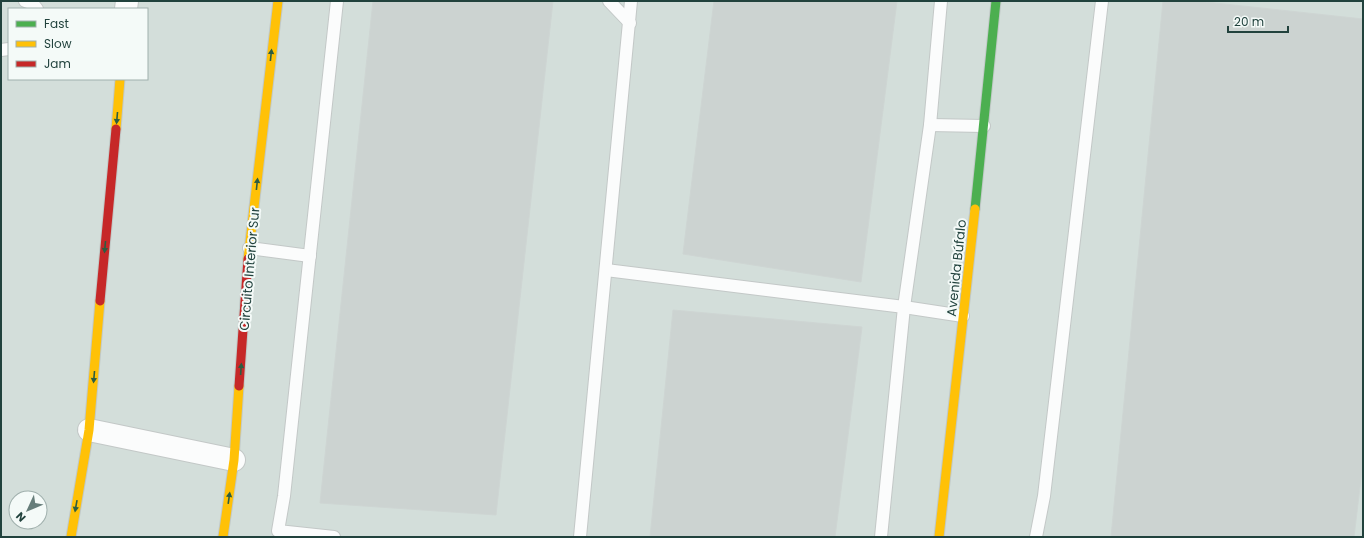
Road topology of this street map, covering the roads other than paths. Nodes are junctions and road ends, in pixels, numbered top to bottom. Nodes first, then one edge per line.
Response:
1 (25, 1) edge
2 (337, 1) edge
3 (609, 1) edge
4 (631, 1) edge
5 (940, 1) edge
6 (996, 1) edge
7 (1102, 1) edge
8 (274, 3) edge
9 (36, 8) edge
10 (630, 23) junction
11 (120, 80) edge
12 (930, 125) junction
13 (984, 126) junction
14 (250, 248) junction
15 (310, 256) junction
16 (606, 270) junction
17 (904, 307) junction
18 (963, 316) junction
19 (89, 430) junction
20 (234, 460) junction
21 (277, 534) edge
22 (71, 537) edge
23 (223, 537) edge
24 (334, 537) edge
25 (580, 537) edge
26 (881, 537) edge
27 (938, 537) edge
28 (1036, 537) edge

1 - 9 lane
2 - 15 lane
3 - 10 lane
4 - 10 lane
5 - 12 lane
6 - 13 street, Avenida Búfalo
7 - 28 lane
14 -> 8 street, Circuito Interior Sur
10 - 16 lane
11 -> 19 street
12 - 13 lane
12 - 17 lane
13 - 18 street, Avenida Búfalo
14 - 15 lane
20 -> 14 street, Circuito Interior Sur
15 - 21 lane
16 - 17 lane
16 - 25 lane
17 - 18 lane
17 - 26 lane
18 - 27 street, Avenida Búfalo
19 - 20 street
19 -> 22 street
23 -> 20 street, Circuito Interior Sur
21 - 24 lane

